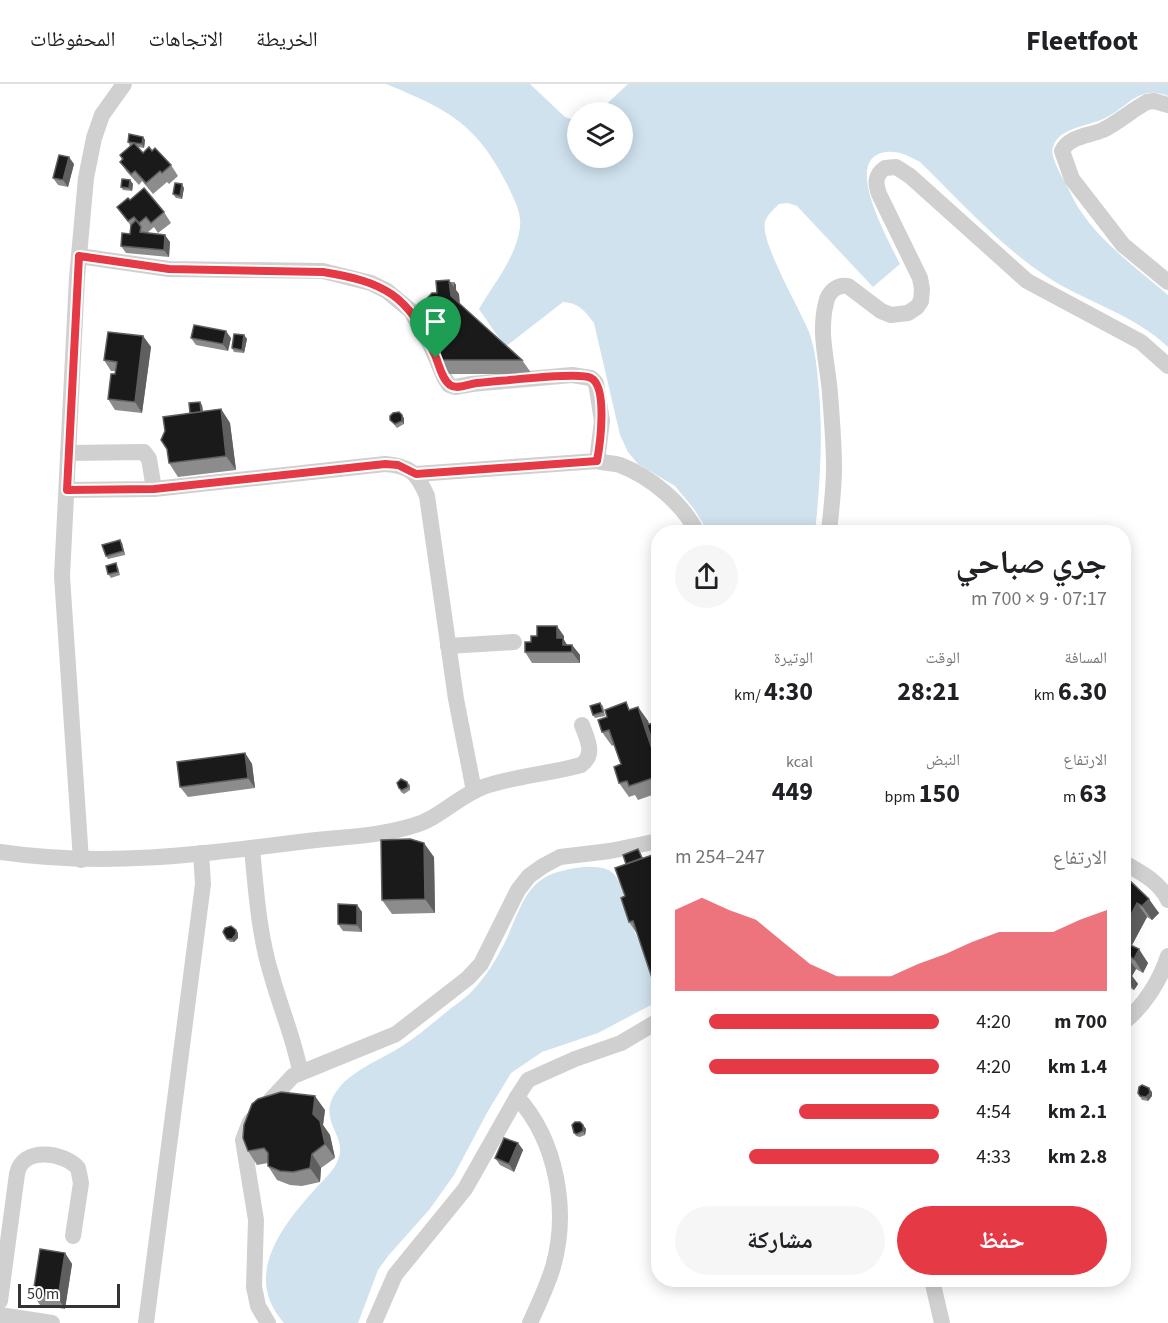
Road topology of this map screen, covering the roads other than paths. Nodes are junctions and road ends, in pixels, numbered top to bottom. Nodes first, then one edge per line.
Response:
1 (121, 85) edge
2 (1168, 105) edge
3 (79, 256) junction
4 (1168, 282) edge
5 (1168, 366) edge
6 (68, 453) junction
7 (597, 461) junction
8 (416, 474) junction
9 (154, 489) junction
10 (67, 490) junction
11 (693, 525) edge
12 (830, 525) edge
13 (514, 642) dead end
14 (448, 646) junction
15 (582, 725) dead end
16 (474, 791) junction
17 (651, 842) edge
18 (252, 848) junction
19 (0, 852) edge
20 (201, 854) junction
21 (81, 860) junction
22 (1131, 867) edge
23 (1168, 900) edge
24 (1168, 956) edge
25 (1131, 1014) edge
26 (651, 1025) edge
27 (300, 1071) junction
28 (517, 1097) junction
29 (7, 1188) edge
30 (73, 1236) dead end
31 (934, 1287) edge
32 (0, 1301) edge
33 (0, 1315) edge
34 (143, 1322) edge
35 (52, 1323) edge
36 (268, 1323) edge
37 (374, 1323) edge
38 (530, 1323) edge
39 (942, 1323) edge

1 - 3 street
2 - 4 street
3 - 6 street
3 - 7 street
5 - 12 street
6 - 9 street
6 - 10 street
7 - 8 street
7 - 11 street
8 - 9 street
8 - 14 street
9 - 10 street
10 - 21 street
13 - 14 street
14 - 16 street
15 - 16 street
16 - 18 street
17 - 27 street
18 - 20 street
18 - 27 street
19 - 21 street
20 - 21 street
20 - 34 street
22 - 23 street
24 - 25 street
26 - 28 street
27 - 36 street
28 - 37 street
28 - 38 street
29 - 30 street
29 - 32 street
31 - 39 street
33 - 35 street

